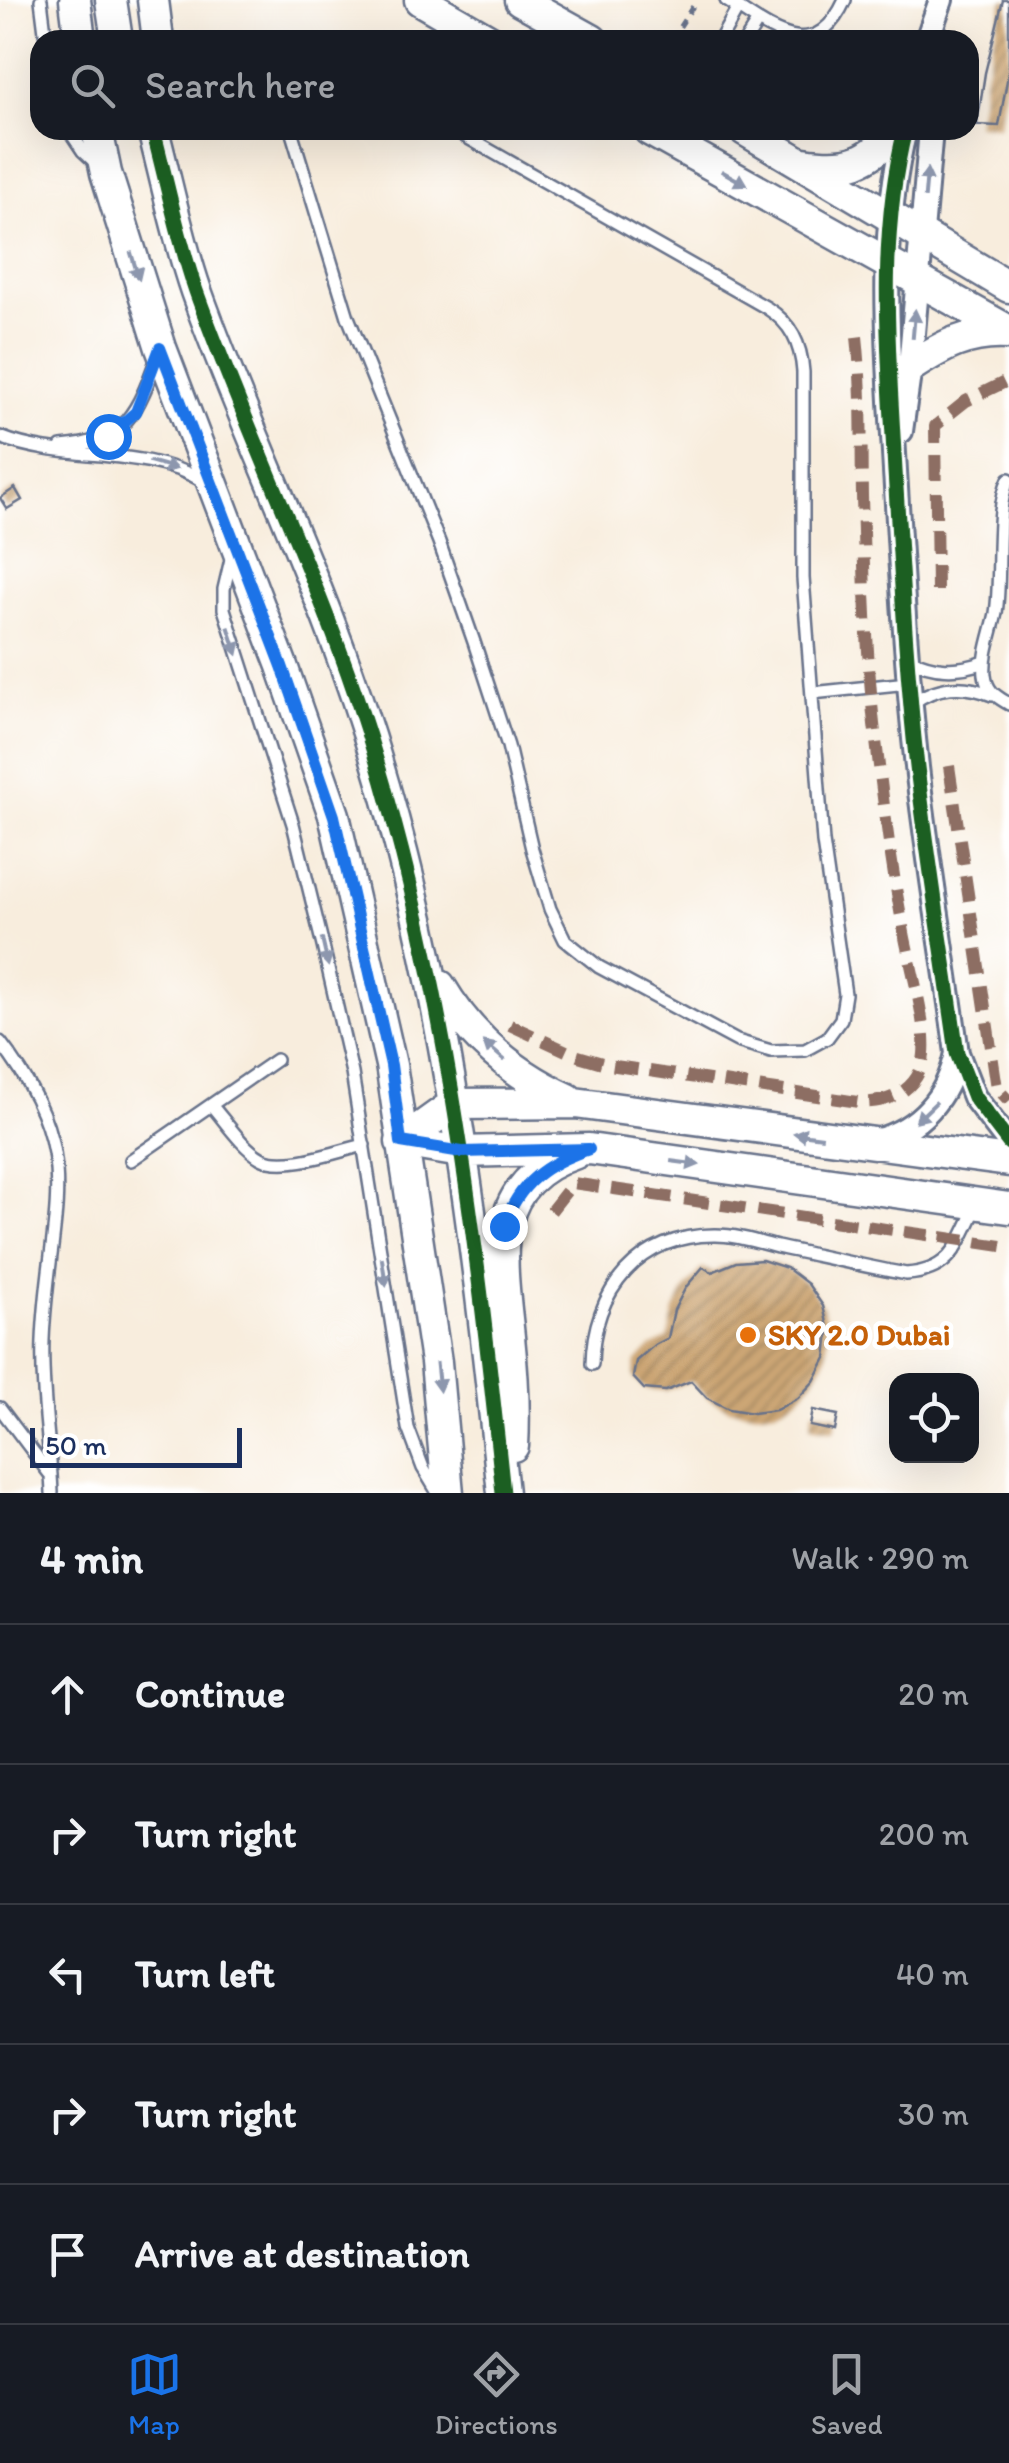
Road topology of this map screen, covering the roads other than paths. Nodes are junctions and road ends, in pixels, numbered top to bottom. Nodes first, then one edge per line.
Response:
1 (41, 0) edge
2 (75, 0) edge
3 (111, 0) edge
4 (130, 0) edge
5 (153, 0) edge
6 (420, 0) edge
7 (520, 0) edge
8 (726, 0) edge
9 (844, 0) edge
10 (941, 0) edge
11 (738, 8) junction
12 (758, 21) junction
13 (45, 30) edge
14 (79, 30) edge
15 (116, 30) edge
16 (134, 30) edge
17 (157, 30) edge
18 (472, 30) edge
19 (574, 30) edge
20 (726, 30) edge
21 (752, 30) edge
22 (772, 30) edge
23 (822, 30) edge
24 (935, 30) edge
25 (76, 140) edge
26 (99, 140) edge
27 (137, 140) edge
28 (159, 140) edge
29 (294, 140) edge
30 (474, 140) edge
31 (667, 140) edge
32 (761, 140) edge
33 (890, 140) edge
34 (900, 140) edge
35 (930, 140) edge
36 (796, 162) junction
37 (106, 173) junction
38 (889, 216) junction
39 (922, 236) junction
40 (887, 264) junction
41 (918, 281) junction
42 (1009, 287) edge
43 (195, 288) junction
44 (1009, 332) edge
45 (160, 348) junction
46 (910, 368) junction
47 (0, 437) edge
48 (42, 448) junction
49 (894, 448) junction
50 (1009, 479) edge
51 (211, 486) junction
52 (235, 546) junction
53 (907, 658) junction
54 (985, 662) junction
55 (812, 693) junction
56 (909, 694) junction
57 (992, 695) junction
58 (1009, 704) edge
59 (432, 973) junction
60 (0, 1042) edge
61 (957, 1053) junction
62 (276, 1060) dead end
63 (576, 1103) junction
64 (454, 1104) junction
65 (212, 1106) junction
66 (401, 1142) junction
67 (867, 1143) junction
68 (1009, 1143) edge
69 (364, 1145) junction
70 (589, 1149) junction
71 (462, 1152) junction
72 (131, 1160) dead end
73 (1009, 1161) edge
74 (978, 1204) junction
75 (1009, 1208) edge
76 (592, 1364) dead end
77 (0, 1408) edge
78 (51, 1477) junction
79 (52, 1493) edge
80 (438, 1493) edge
81 (448, 1493) edge
82 (506, 1493) edge

1 - 13 lane
2 - 14 street
3 - 15 street
4 - 16 street
5 - 17 street
6 - 18 street
7 - 19 street
8 - 11 lane
9 - 23 lane
10 - 24 street
11 - 12 lane
11 - 20 lane
12 - 21 lane
12 - 22 lane
25 - 37 lane
26 - 37 street
27 - 43 street
28 - 43 street
29 - 55 lane
30 - 55 lane
31 -> 40 street
32 - 36 street
33 - 36 street
34 - 38 street
39 -> 35 street
36 - 38 street
37 -> 45 street
38 - 39 street
38 - 40 street
39 - 41 street
39 - 42 street
40 - 41 street
40 - 49 street
41 - 44 street
46 -> 41 street
43 - 59 street
44 - 46 street
45 - 48 lane
45 - 51 street
46 - 49 street
47 - 48 lane
48 -> 51 lane
49 - 53 street
50 - 54 lane
51 - 52 street
52 - 66 street
52 -> 69 lane
53 - 54 lane
53 - 56 street
54 - 57 lane
55 - 56 lane
56 - 57 lane
56 - 61 street
57 - 58 lane
63 -> 59 street
59 - 64 street
60 - 78 lane
61 -> 67 street
61 - 68 street
62 - 65 lane
63 - 64 street
67 -> 63 street
64 - 66 street
64 - 71 street
65 - 69 lane
65 - 72 lane
66 - 71 street
66 -> 81 street
67 - 73 street
69 -> 80 lane
70 - 71 street
70 -> 74 street
70 - 82 street
71 - 82 street
74 - 75 street
74 - 76 lane
77 - 78 lane
78 - 79 lane

